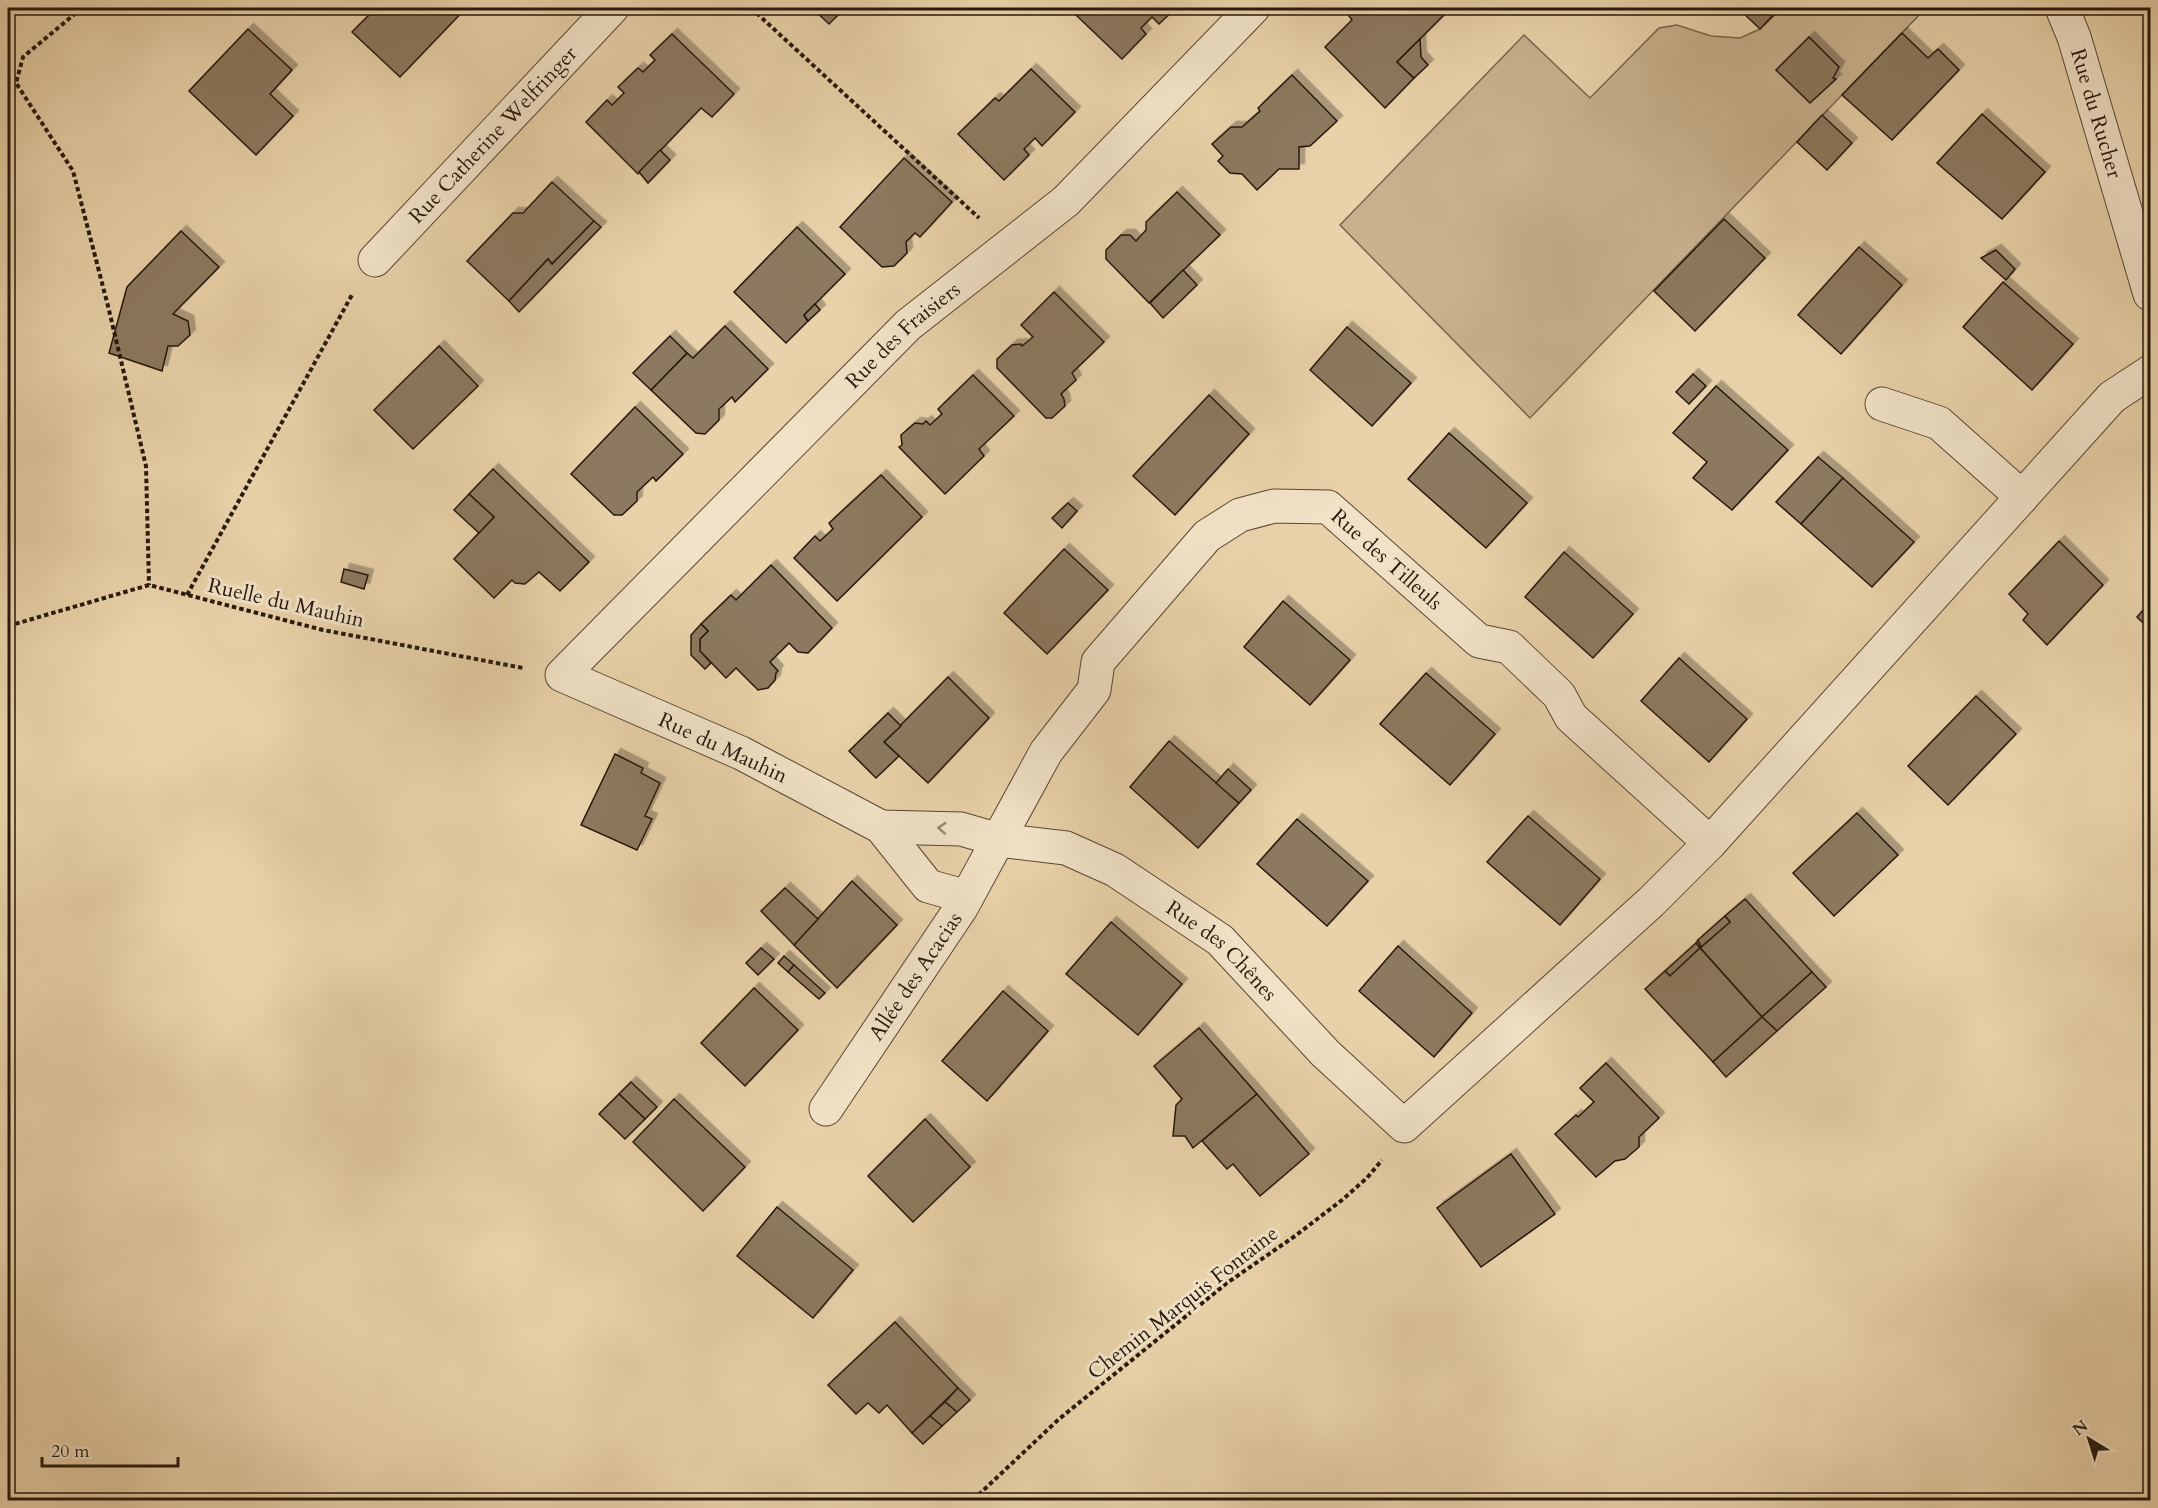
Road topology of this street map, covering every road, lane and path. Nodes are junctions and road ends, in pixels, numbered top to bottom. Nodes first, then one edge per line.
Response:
1 (82, 8) edge
2 (612, 8) edge
3 (751, 8) edge
4 (1253, 8) edge
5 (2062, 8) edge
6 (2139, 214) edge
7 (1006, 248) junction
8 (375, 260) joint
9 (2151, 294) edge
10 (2151, 372) edge
11 (1882, 404) dead end
12 (2022, 497) junction
13 (149, 585) junction
14 (187, 595) junction
15 (8, 626) edge
16 (562, 675) junction
17 (881, 827) junction
18 (999, 840) junction
19 (1710, 843) junction
20 (967, 897) junction
21 (825, 1109) dead end
22 (1404, 1126) junction
23 (973, 1500) edge

1 - 13 path
2 - 8 street, Rue Catherine Welfringer
3 - 7 path
4 - 7 street, Rue des Fraisiers
5 - 6 street, Rue du Rucher
6 - 9 street, Rue du Rucher
7 - 16 street, Rue des Fraisiers
8 - 14 path
10 - 12 street
11 - 12 street
12 - 19 street
13 - 14 path, Ruelle du Mauhin
13 - 15 path
14 - 16 path, Ruelle du Mauhin
16 - 17 street, Rue du Mauhin
18 -> 17 street, Rue du Mauhin
17 - 20 street, Rue du Mauhin
18 - 19 street, Rue des Tilleuls
18 - 20 street, Allée des Acacias
18 - 22 street, Rue des Chênes
19 - 22 street
20 - 21 street, Allée des Acacias
22 - 23 path, Chemin Marquis Fontaine

